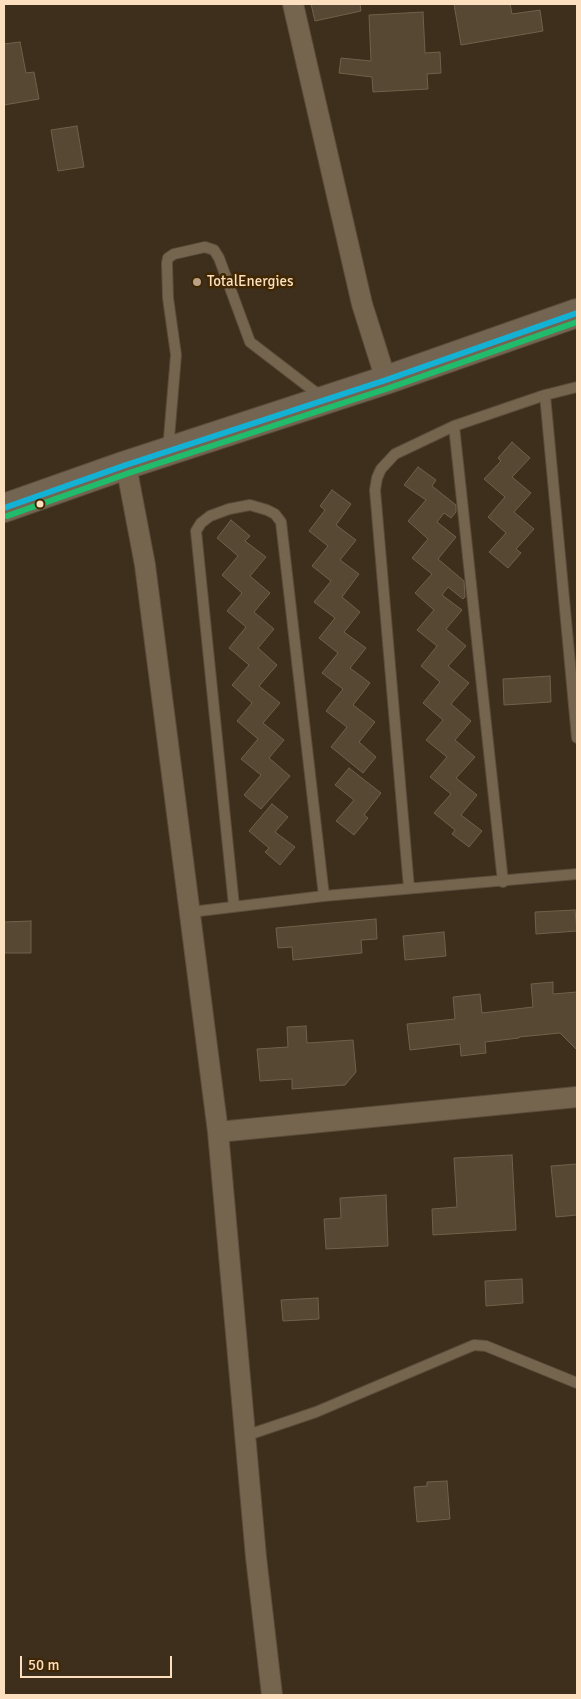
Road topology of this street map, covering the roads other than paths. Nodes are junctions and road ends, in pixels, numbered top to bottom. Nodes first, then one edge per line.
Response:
1 (293, 4) edge
2 (577, 313) edge
3 (386, 380) junction
4 (577, 387) edge
5 (545, 395) junction
6 (325, 400) junction
7 (454, 426) junction
8 (168, 451) junction
9 (126, 465) junction
10 (4, 508) edge
11 (577, 738) edge
12 (577, 874) edge
13 (503, 882) junction
14 (409, 888) junction
15 (324, 896) junction
16 (234, 906) junction
17 (191, 912) junction
18 (577, 1097) edge
19 (218, 1132) junction
20 (577, 1383) edge
21 (245, 1436) junction
22 (272, 1695) edge

1 - 3 street
2 - 3 main road
3 - 6 main road
4 - 5 lane
5 - 7 lane
5 - 11 lane
6 - 8 main road
6 - 8 lane
7 - 13 lane
7 - 14 lane
8 - 9 main road
9 - 10 main road
9 - 17 street
12 - 13 lane
13 - 14 lane
14 - 15 lane
15 - 16 lane
15 - 16 lane
16 - 17 lane
17 - 19 street
18 - 19 street
19 - 21 street
20 - 21 lane
21 - 22 street

